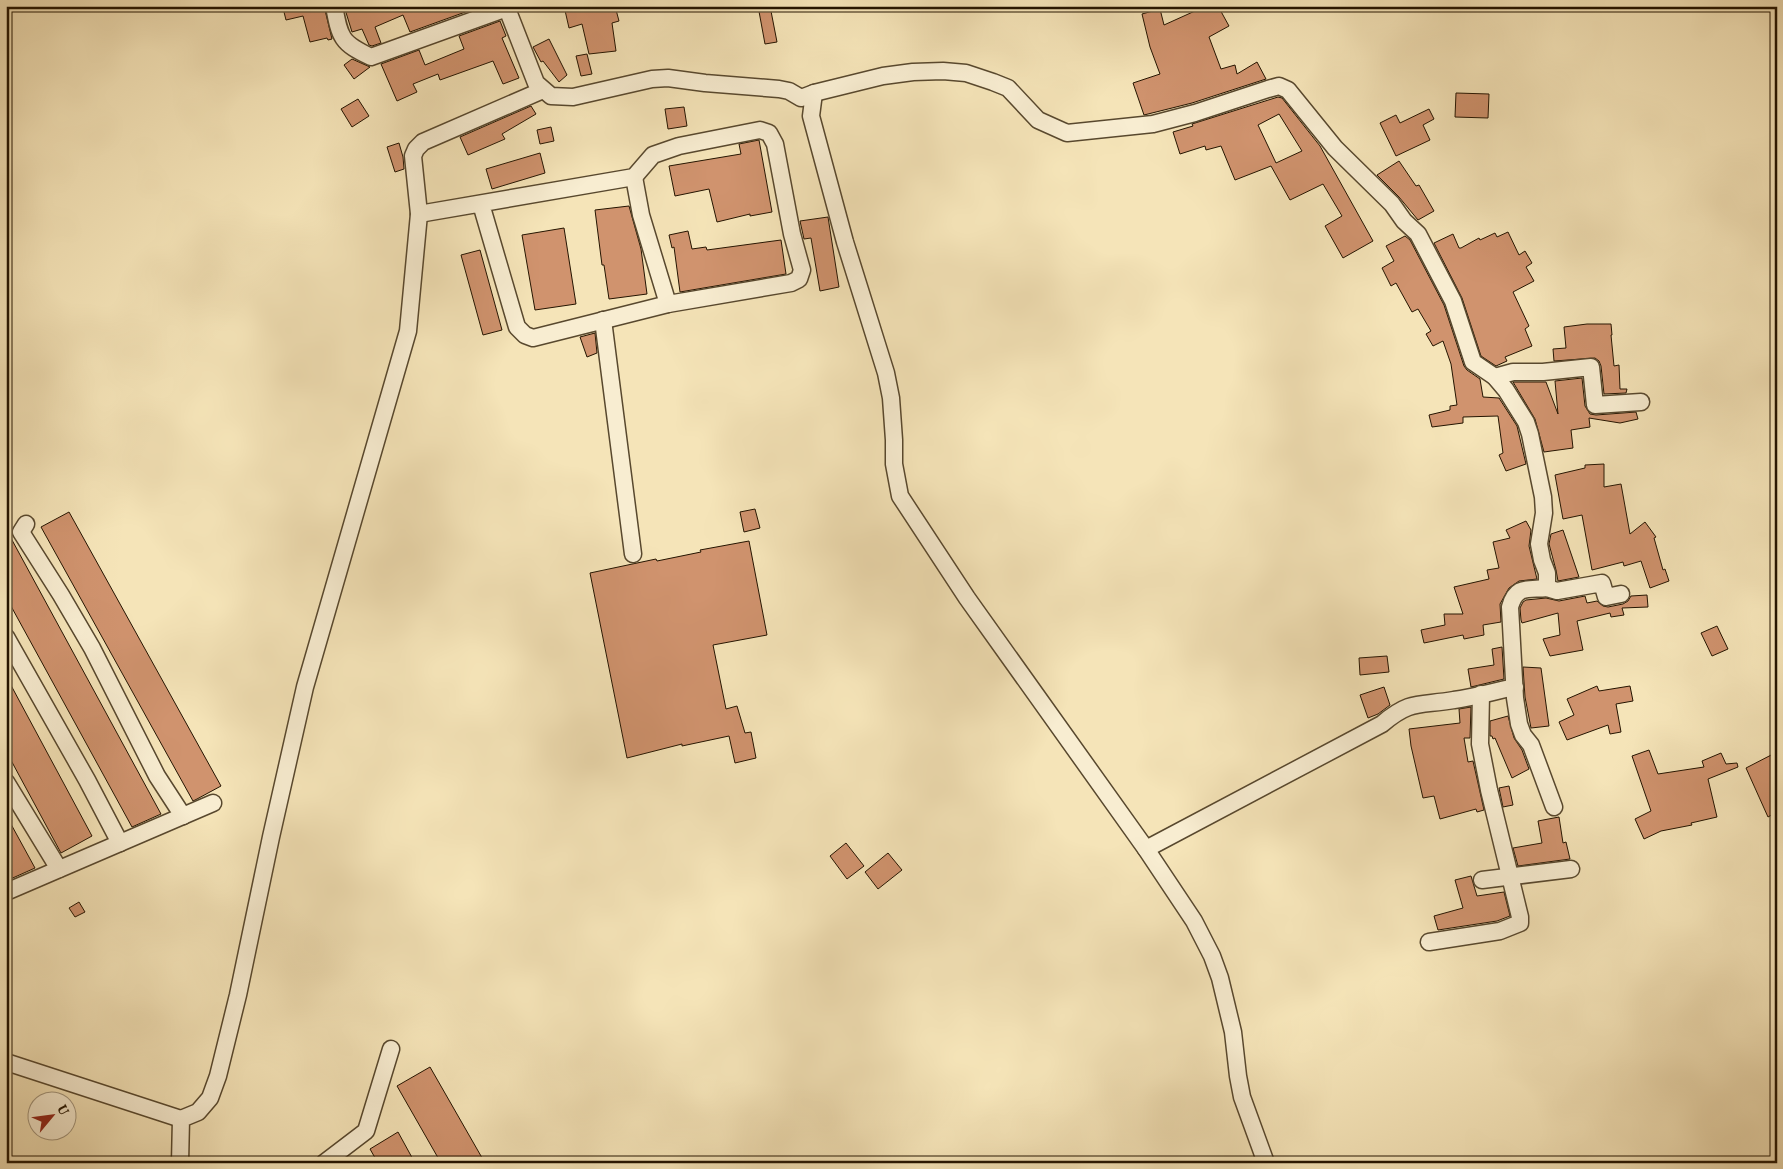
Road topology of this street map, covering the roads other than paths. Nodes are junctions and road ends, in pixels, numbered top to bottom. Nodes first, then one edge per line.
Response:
1 (334, 6) edge
2 (507, 7) edge
3 (543, 90) junction
4 (814, 93) junction
5 (634, 177) junction
6 (481, 204) junction
7 (419, 214) junction
8 (668, 304) junction
9 (603, 320) junction
10 (1495, 377) junction
11 (1641, 402) dead end
12 (6, 530) edge
13 (632, 554) dead end
14 (1547, 588) junction
15 (1621, 594) dead end
16 (6, 637) edge
17 (1515, 687) junction
18 (1481, 694) junction
19 (6, 782) edge
20 (213, 803) dead end
21 (1554, 807) dead end
22 (183, 816) junction
23 (120, 843) junction
24 (1146, 848) junction
25 (1571, 869) dead end
26 (59, 870) junction
27 (1510, 876) junction
28 (1482, 880) dead end
29 (6, 892) edge
30 (1429, 942) dead end
31 (391, 1048) dead end
32 (6, 1062) edge
33 (182, 1119) junction
34 (180, 1163) edge
35 (324, 1163) edge
36 (1266, 1163) edge

1 - 2 street
2 - 3 street
3 - 4 street
3 - 7 street
4 - 10 street
4 - 24 street
5 - 6 street
5 - 8 street
5 - 8 street
6 - 7 street
6 - 9 street
7 - 33 street
8 - 9 street
9 - 13 street
10 - 11 street
10 - 14 street
12 - 22 street
14 - 15 street
14 - 17 street
16 - 23 street
17 - 18 street
17 - 21 street
18 - 24 street
18 - 27 street
19 - 26 street
20 - 22 street
22 - 23 street
23 - 26 street
24 - 36 street
25 - 27 street
26 - 29 street
27 - 28 street
27 - 30 street
31 - 35 street
32 - 33 street
33 - 34 street

